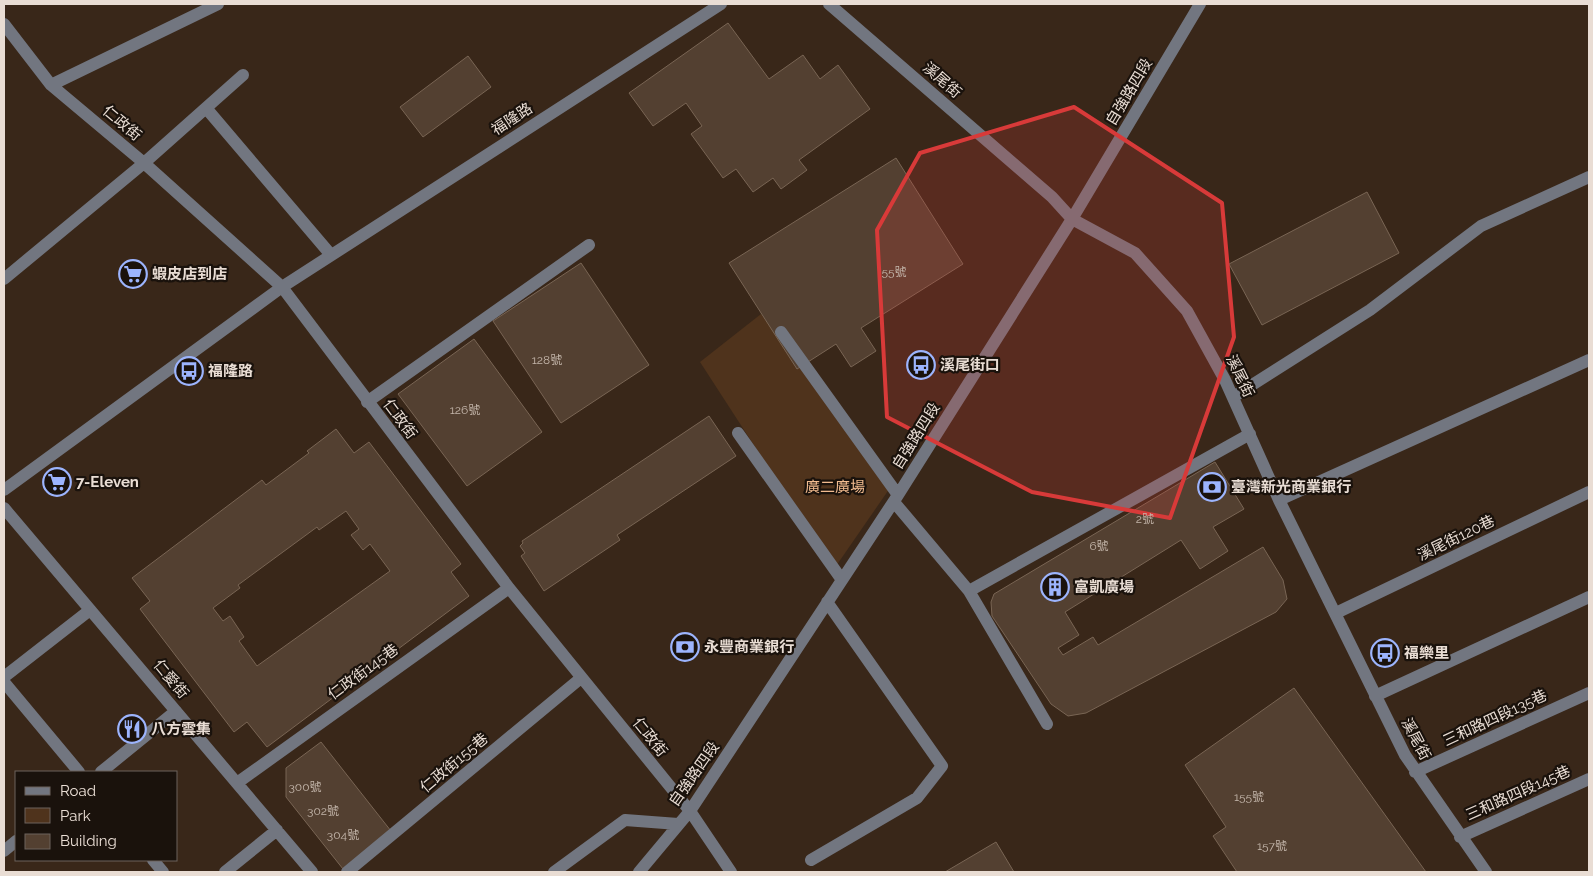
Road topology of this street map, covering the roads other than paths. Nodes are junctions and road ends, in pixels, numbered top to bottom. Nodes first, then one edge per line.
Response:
1 (218, 4) edge
2 (721, 4) edge
3 (829, 4) edge
4 (1200, 4) edge
5 (4, 24) edge
6 (243, 75) dead end
7 (52, 85) junction
8 (206, 108) junction
9 (144, 163) junction
10 (1589, 177) edge
11 (1072, 219) junction
12 (589, 245) dead end
13 (331, 255) junction
14 (4, 278) edge
15 (282, 287) junction
16 (781, 332) dead end
17 (1589, 360) edge
18 (1233, 397) junction
19 (366, 402) junction
20 (738, 433) dead end
21 (1250, 434) junction
22 (4, 490) edge
23 (1589, 492) edge
24 (896, 498) junction
25 (1279, 500) junction
26 (4, 508) edge
27 (842, 580) junction
28 (509, 588) junction
29 (968, 590) junction
30 (1589, 597) edge
31 (827, 602) junction
32 (90, 610) junction
33 (1336, 614) junction
34 (4, 677) edge
35 (581, 678) junction
36 (4, 682) edge
37 (1589, 693) edge
38 (1375, 696) junction
39 (176, 712) junction
40 (1047, 724) dead end
41 (78, 771) edge
42 (102, 771) edge
43 (1415, 772) junction
44 (1589, 779) edge
45 (237, 783) junction
46 (690, 811) junction
47 (678, 824) junction
48 (277, 830) junction
49 (1460, 837) junction
50 (15, 842) edge
51 (4, 851) edge
52 (811, 860) dead end
53 (154, 861) edge
54 (164, 872) edge
55 (225, 872) edge
56 (312, 872) edge
57 (348, 872) edge
58 (554, 872) edge
59 (639, 872) edge
60 (731, 872) edge
61 (1486, 872) edge

1 - 7 street
2 - 13 street, 福隆路
3 - 11 street, 溪尾街
4 - 11 street, 自強路四段
5 - 7 street, 仁政街
6 - 8 street
7 - 9 street, 仁政街
8 - 9 street
8 - 13 street
9 - 14 street
9 - 15 street, 仁政街
10 - 18 street
11 - 18 street, 溪尾街
11 - 24 street, 自強路四段
12 - 19 street
13 - 15 street, 福隆路
15 - 19 street, 仁政街
15 - 22 street, 福隆路
16 - 24 street
17 - 25 street
18 - 21 street, 溪尾街
19 - 28 street, 仁政街
20 - 27 street
21 - 25 street, 溪尾街
21 - 29 street
23 - 33 street, 溪尾街120巷
24 - 27 street, 自強路四段
24 - 29 street
25 - 33 street, 溪尾街
26 - 32 street, 仁愛街
27 - 31 street, 自強路四段
28 - 35 street, 仁政街
28 - 45 street, 仁政街145巷
29 - 40 street
30 - 38 street
31 - 46 street, 自強路四段
31 - 52 street
32 - 34 street
32 - 39 street, 仁愛街
33 - 38 street, 溪尾街
35 - 46 street, 仁政街
35 - 57 street, 仁政街155巷
36 - 41 street
37 - 43 street, 三和路四段135巷
38 - 43 street, 溪尾街
39 - 42 street
39 - 45 street, 仁愛街
43 - 49 street, 溪尾街
44 - 49 street, 三和路四段145巷
45 - 48 street, 仁愛街
46 - 47 street, 自強路四段
46 - 60 street, 仁政街
47 - 58 street
47 - 59 street, 自強路四段
48 - 55 street
48 - 56 street, 仁愛街
49 - 61 street, 溪尾街
50 - 51 street
53 - 54 street

